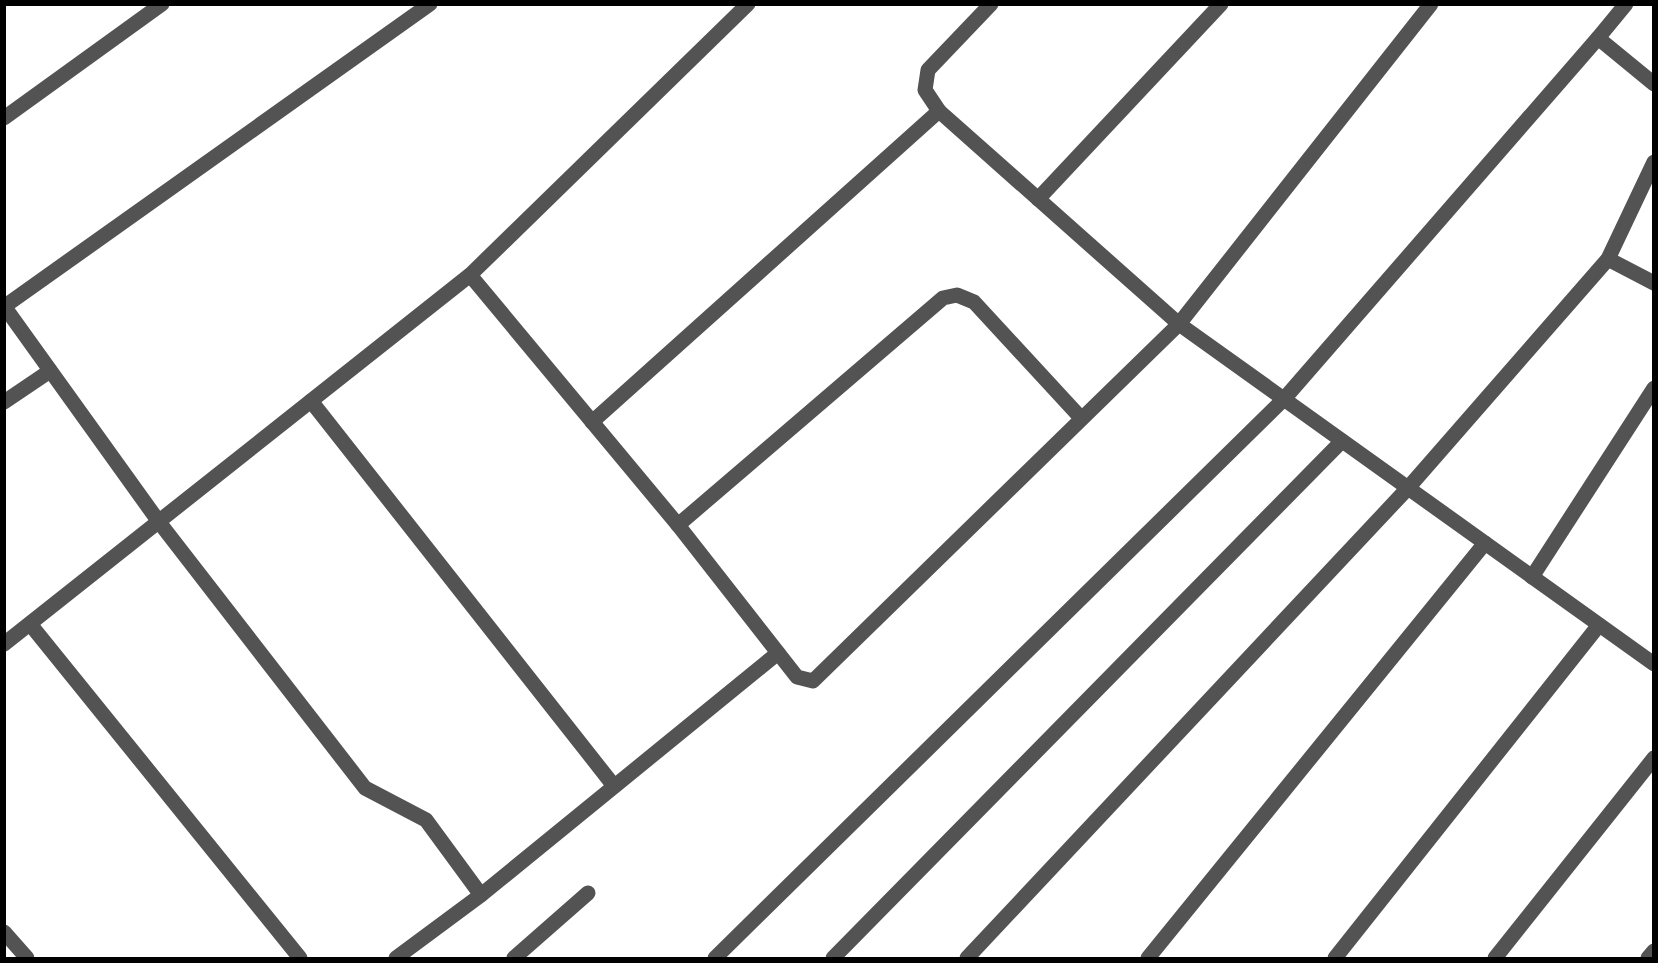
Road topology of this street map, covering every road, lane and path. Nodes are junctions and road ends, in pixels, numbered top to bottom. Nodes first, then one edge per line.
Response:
1 (162, 4) edge
2 (430, 4) edge
3 (748, 4) edge
4 (991, 4) edge
5 (1221, 4) edge
6 (1431, 4) edge
7 (1626, 4) edge
8 (1598, 38) junction
9 (1653, 84) edge
10 (939, 111) junction
11 (4, 118) edge
12 (1653, 162) edge
13 (1038, 199) junction
14 (1608, 260) junction
15 (470, 275) junction
16 (1653, 283) edge
17 (5, 306) edge
18 (1179, 324) junction
19 (50, 371) junction
20 (1653, 388) edge
21 (1284, 399) junction
22 (4, 402) edge
23 (310, 402) junction
24 (1081, 418) junction
25 (592, 422) junction
26 (1342, 441) junction
27 (1408, 488) junction
28 (159, 522) junction
29 (678, 525) junction
30 (1485, 543) junction
31 (1532, 577) junction
32 (30, 624) junction
33 (1599, 625) junction
34 (4, 644) edge
35 (778, 653) junction
36 (1651, 658) edge
37 (1653, 758) edge
38 (614, 786) junction
39 (588, 893) dead end
40 (481, 895) junction
41 (4, 932) edge
42 (1653, 951) edge
43 (27, 958) edge
44 (300, 958) edge
45 (396, 958) edge
46 (514, 958) edge
47 (715, 958) edge
48 (833, 958) edge
49 (967, 958) edge
50 (1148, 958) edge
51 (1335, 958) edge
52 (1495, 958) edge
53 (1648, 958) edge

1 - 11 street
2 - 17 street
3 - 15 street
4 - 10 street
5 - 13 street
6 - 18 street
7 - 8 street
8 - 9 street
8 - 21 street
10 - 13 street
10 - 25 street
12 - 14 street
13 - 18 street
14 - 16 street
14 - 27 street
15 - 23 street
15 - 25 street
17 - 19 street
18 - 21 street
18 - 24 street
19 - 22 street
19 - 28 street
20 - 31 street
21 - 26 street
21 - 47 street
23 - 28 street
23 - 38 street
24 - 29 street
24 - 35 street
25 - 29 street
26 - 27 street
26 - 48 street
27 - 30 street
27 - 49 street
28 - 32 street
28 - 40 street
29 - 35 street
30 - 31 street
30 - 50 street
31 - 33 street
32 - 34 street
32 - 44 street
33 - 36 street
33 - 51 street
35 - 38 street
37 - 52 street
38 - 40 street
39 - 46 street
40 - 45 street
41 - 43 street
42 - 53 street

